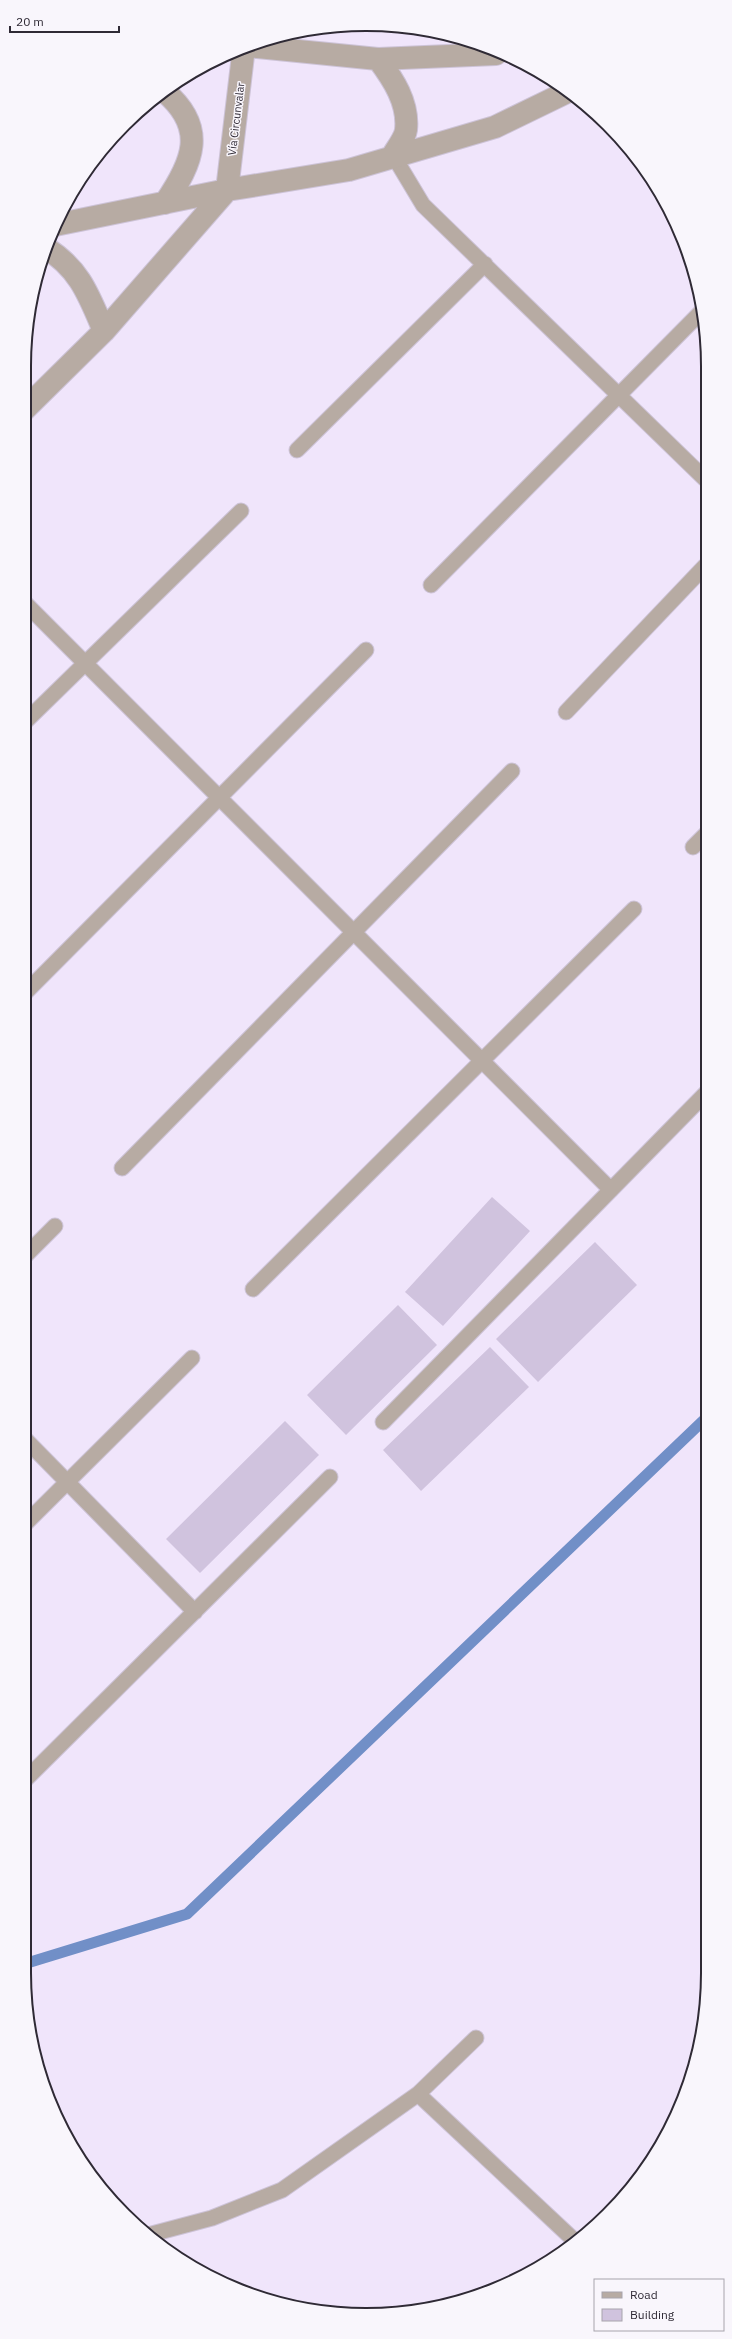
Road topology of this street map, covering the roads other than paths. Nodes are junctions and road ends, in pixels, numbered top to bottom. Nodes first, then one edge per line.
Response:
1 (263, 47) edge
2 (487, 54) edge
3 (243, 55) edge
4 (378, 59) junction
5 (168, 95) edge
6 (563, 95) edge
7 (393, 155) junction
8 (227, 190) junction
9 (166, 203) junction
10 (64, 223) edge
11 (51, 252) edge
12 (485, 264) junction
13 (697, 316) edge
14 (104, 331) junction
15 (619, 393) junction
16 (31, 403) edge
17 (297, 450) dead end
18 (701, 475) edge
19 (241, 511) dead end
20 (701, 571) edge
21 (431, 585) dead end
22 (31, 609) edge
23 (366, 650) dead end
24 (86, 663) junction
25 (566, 712) dead end
26 (31, 716) edge
27 (512, 771) dead end
28 (220, 798) junction
29 (701, 839) edge
30 (693, 847) dead end
31 (634, 909) dead end
32 (353, 932) junction
33 (31, 987) edge
34 (481, 1061) junction
35 (701, 1098) edge
36 (122, 1168) dead end
37 (611, 1190) junction
38 (55, 1226) dead end
39 (31, 1250) edge
40 (253, 1289) dead end
41 (192, 1358) dead end
42 (383, 1422) dead end
43 (31, 1445) edge
44 (330, 1477) dead end
45 (67, 1482) junction
46 (31, 1518) edge
47 (195, 1612) junction
48 (31, 1774) edge
49 (476, 2038) dead end
50 (418, 2094) junction
51 (155, 2233) edge
52 (571, 2238) edge

1 - 4 street
2 - 4 street
3 - 8 street, Vía Circunvalar
4 - 7 street
5 - 9 street
6 - 7 street
7 - 8 street
7 - 12 lane
8 - 9 street
8 - 14 street
9 - 10 street
11 - 14 street
12 - 15 lane
12 - 17 lane
13 - 15 lane
14 - 16 street
15 - 18 lane
15 - 21 lane
19 - 24 lane
20 - 25 lane
22 - 24 lane
23 - 28 lane
24 - 26 lane
24 - 28 lane
27 - 32 lane
28 - 32 lane
28 - 33 lane
29 - 30 lane
31 - 34 lane
32 - 34 lane
32 - 36 lane
34 - 37 lane
34 - 40 lane
35 - 37 lane
37 - 42 lane
38 - 39 lane
41 - 45 lane
43 - 45 lane
44 - 47 lane
45 - 46 lane
45 - 47 lane
47 - 48 lane
49 - 50 lane
50 - 51 lane
50 - 52 lane

